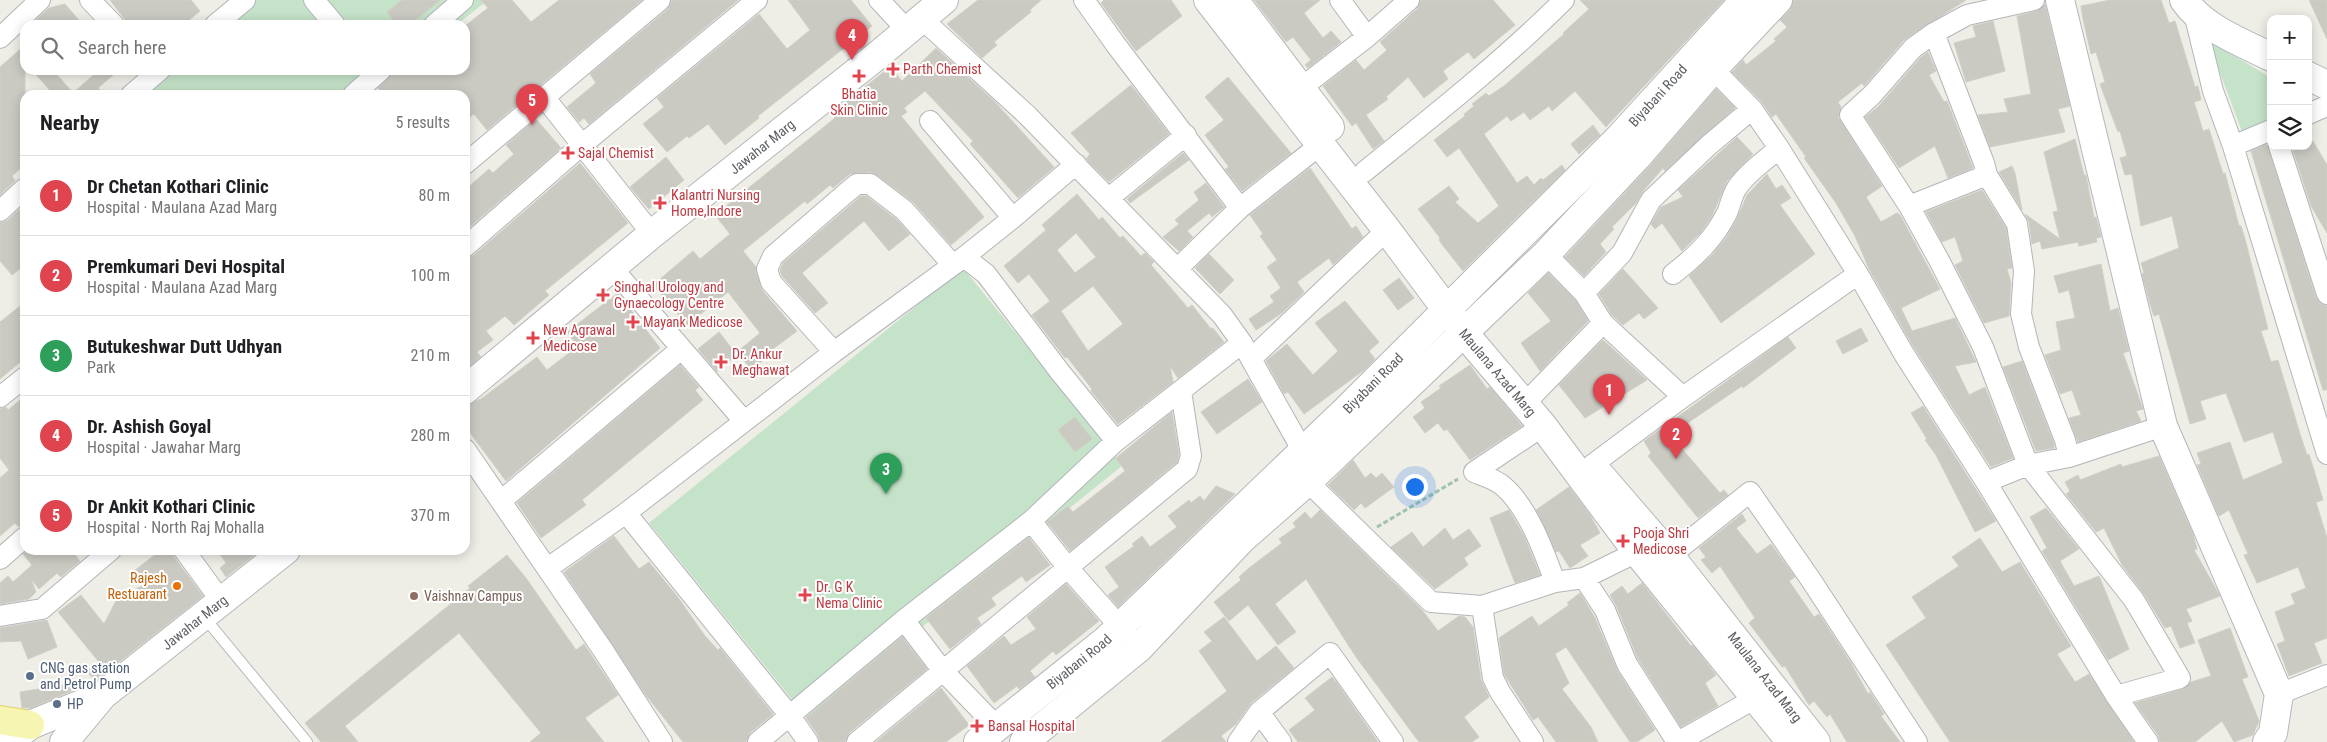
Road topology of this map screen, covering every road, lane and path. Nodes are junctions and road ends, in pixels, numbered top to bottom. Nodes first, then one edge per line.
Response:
1 (40, 0) edge
2 (90, 0) edge
3 (245, 0) edge
4 (314, 0) edge
5 (463, 0) edge
6 (660, 0) edge
7 (758, 0) edge
8 (878, 0) edge
9 (944, 0) edge
10 (1084, 0) edge
11 (1208, 0) edge
12 (1234, 0) edge
13 (1340, 0) edge
14 (1409, 0) edge
15 (1564, 0) edge
16 (1745, 0) edge
17 (1778, 0) edge
18 (2034, 0) edge
19 (2060, 0) edge
20 (2189, 7) edge
21 (1964, 8) edge
22 (109, 20) edge
23 (221, 20) edge
24 (331, 20) edge
25 (440, 20) edge
26 (914, 24) junction
27 (1934, 33) junction
28 (1367, 37) junction
29 (0, 38) edge
30 (2267, 55) edge
31 (1713, 69) junction
32 (153, 75) edge
33 (373, 75) edge
34 (2312, 78) edge
35 (2327, 85) edge
36 (1301, 88) junction
37 (136, 90) edge
38 (358, 90) edge
39 (545, 98) junction
40 (2327, 106) edge
41 (1752, 109) junction
42 (2312, 112) edge
43 (930, 121) dead end
44 (2267, 132) edge
45 (1186, 135) junction
46 (583, 144) junction
47 (1320, 145) junction
48 (2233, 146) junction
49 (1780, 148) junction
50 (2280, 150) edge
51 (470, 160) edge
52 (1076, 164) junction
53 (1364, 172) junction
54 (1987, 175) junction
55 (20, 192) edge
56 (1109, 198) junction
57 (1909, 206) junction
58 (1240, 208) junction
59 (0, 210) edge
60 (1013, 218) junction
61 (1387, 230) junction
62 (652, 234) junction
63 (470, 243) edge
64 (1546, 254) junction
65 (958, 261) junction
66 (613, 269) junction
67 (1177, 269) junction
68 (1673, 274) dead end
69 (1858, 274) junction
70 (1584, 293) junction
71 (2327, 294) edge
72 (1453, 301) junction
73 (1603, 323) junction
74 (1470, 327) junction
75 (681, 349) junction
76 (1246, 351) junction
77 (834, 352) junction
78 (20, 380) edge
79 (470, 386) edge
80 (1181, 391) junction
81 (1534, 394) junction
82 (0, 396) edge
83 (1682, 397) junction
84 (744, 421) junction
85 (1543, 426) junction
86 (2163, 426) junction
87 (1116, 441) junction
88 (1302, 450) junction
89 (2327, 454) edge
90 (470, 456) edge
91 (2069, 456) junction
92 (1592, 465) junction
93 (2028, 465) junction
94 (1474, 472) junction
95 (1312, 478) junction
96 (1986, 482) junction
97 (501, 501) junction
98 (626, 513) junction
99 (1031, 521) junction
100 (1362, 536) junction
101 (20, 541) edge
102 (1637, 552) junction
103 (105, 555) edge
104 (186, 555) edge
105 (280, 555) edge
106 (1670, 556) junction
107 (0, 558) edge
108 (548, 568) junction
109 (1068, 568) junction
110 (1584, 578) junction
111 (1555, 582) junction
112 (1482, 606) junction
113 (213, 609) junction
114 (0, 616) edge
115 (904, 620) junction
116 (1120, 626) junction
117 (1139, 648) junction
118 (943, 671) junction
119 (2327, 675) edge
120 (2278, 694) junction
121 (103, 695) junction
122 (2116, 696) junction
123 (1756, 698) junction
124 (1259, 712) junction
125 (790, 716) junction
126 (0, 720) edge
127 (30, 726) junction
128 (987, 734) edge
129 (9, 742) edge
130 (64, 742) edge
131 (307, 742) edge
132 (662, 742) edge
133 (758, 742) edge
134 (808, 742) edge
135 (857, 742) edge
136 (1024, 742) edge
137 (1238, 742) edge
138 (1281, 742) edge
139 (1392, 742) edge
140 (1533, 742) edge
141 (1677, 742) edge
142 (1791, 742) edge
143 (1816, 742) edge
144 (1917, 742) edge
145 (2148, 742) edge
146 (2267, 742) edge

1 - 29 street
2 - 22 street
3 - 23 street
4 - 24 street
5 - 25 street
6 - 39 street
7 - 46 street
8 - 26 street
9 - 26 main road, Jawahar Marg
10 - 45 street
11 - 47 main road, Maulana Azad Marg
12 - 36 main road, Maulana Azad Marg
13 - 28 street
14 - 28 street
15 - 53 street
16 - 72 main road, Biyabani Road
17 - 31 main road, Biyabani Road
18 - 21 street
19 - 86 main road
20 - 30 main road
20 - 48 street
21 - 27 street
26 - 52 street
26 - 62 main road, Jawahar Marg
27 - 54 street
27 - 57 street
28 - 36 street
31 - 41 street
31 - 64 main road, Biyabani Road
32 - 37 street
33 - 38 street
34 - 35 main road
36 - 53 main road, Maulana Azad Marg
39 - 46 street
39 - 51 street
40 - 42 street
41 - 49 street
41 - 70 street
43 - 60 street
44 - 48 street
45 - 56 street
45 - 58 street
46 - 62 street
46 - 63 street
47 - 58 street
47 - 61 main road, Maulana Azad Marg
48 - 89 street
49 - 68 street
49 - 69 street
50 - 71 street
52 - 56 street
52 - 60 street
53 - 72 main road, Maulana Azad Marg
54 - 57 street
54 - 91 street
55 - 59 street
56 - 67 street
57 - 93 street
58 - 67 street
60 - 65 street
61 - 72 main road, Maulana Azad Marg
61 - 76 street
62 - 66 main road, Jawahar Marg
64 - 70 street
64 - 74 main road, Biyabani Road
65 - 77 street
65 - 77 street
65 - 87 street
66 - 75 street
66 - 79 main road, Jawahar Marg
67 - 76 street
69 - 83 street
69 - 96 street
70 - 73 street
72 - 74 main road, Maulana Azad Marg
72 - 88 main road, Biyabani Road
73 - 81 street
73 - 83 street
74 - 81 main road, Maulana Azad Marg
74 - 85 main road, Maulana Azad Marg
74 - 95 main road, Biyabani Road
75 - 84 street
75 - 97 street
76 - 80 street
76 - 88 street
77 - 84 street
78 - 82 street
80 - 87 street
80 - 109 street
81 - 92 main road, Maulana Azad Marg
83 - 92 street
84 - 98 street
85 - 94 street
85 - 102 main road, Maulana Azad Marg
86 - 91 street
86 - 120 main road
87 - 99 street
88 - 95 street
88 - 116 main road, Biyabani Road
90 - 97 street
91 - 93 street
92 - 106 main road, Maulana Azad Marg
93 - 96 street
93 - 122 street
94 - 100 path
94 - 111 street
95 - 100 street
95 - 117 main road, Biyabani Road
96 - 122 street
97 - 108 street
98 - 108 street
98 - 125 street
99 - 109 street
99 - 115 street
100 - 112 street
101 - 107 street
102 - 110 street
102 - 123 main road, Maulana Azad Marg
103 - 114 street
104 - 113 street
105 - 113 main road, Jawahar Marg
106 - 143 main road, Maulana Azad Marg
106 - 144 street
108 - 132 street
109 - 116 street
109 - 118 street
110 - 111 street
110 - 141 street
111 - 112 street
112 - 140 street
113 - 121 main road, Jawahar Marg
113 - 131 lane
115 - 118 street
115 - 125 street
116 - 117 street
116 - 128 main road, Biyabani Road
117 - 136 main road, Biyabani Road
118 - 128 street
118 - 135 street
119 - 120 street
120 - 146 main road
121 - 127 main road
121 - 130 main road
122 - 145 street
123 - 141 street
123 - 142 main road, Maulana Azad Marg
124 - 137 street
124 - 138 street
124 - 139 street
125 - 133 street
125 - 134 street
126 - 127 main road
127 - 129 main road

